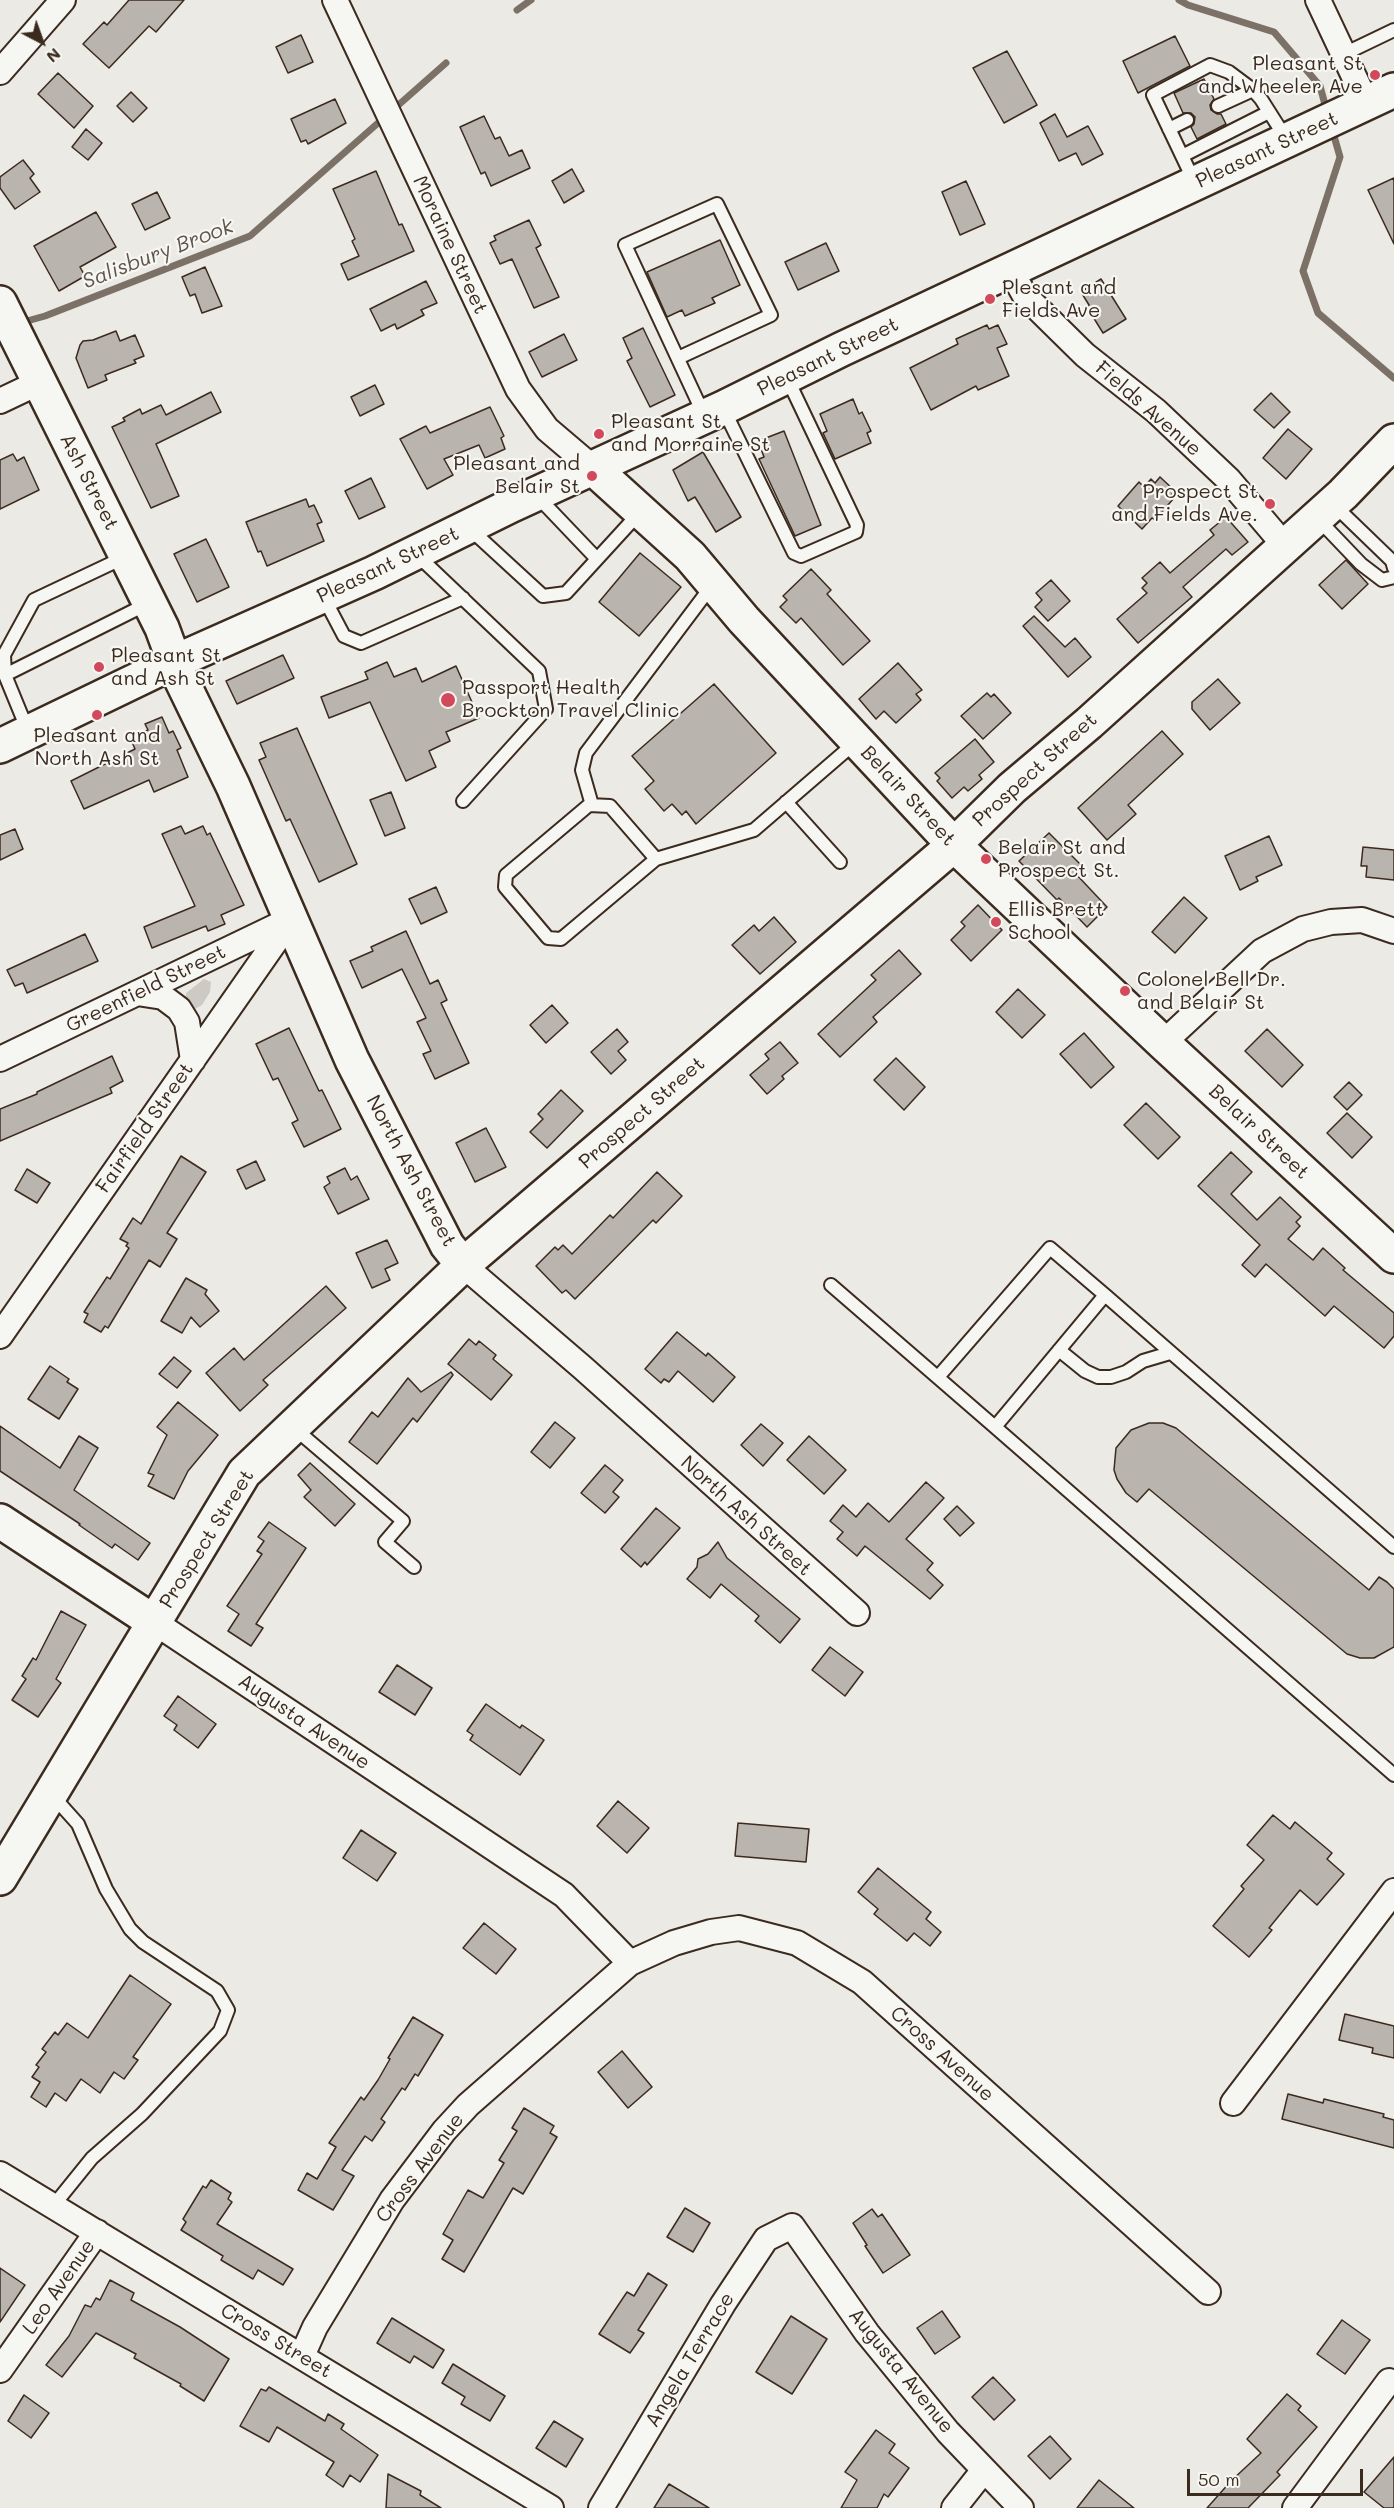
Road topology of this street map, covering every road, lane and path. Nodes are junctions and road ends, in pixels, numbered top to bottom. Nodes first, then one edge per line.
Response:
1 (63, 0) edge
2 (335, 0) edge
3 (1318, 0) edge
4 (1394, 30) edge
5 (1344, 54) junction
6 (0, 72) edge
7 (1253, 90) junction
8 (1372, 101) edge
9 (1218, 106) dead end
10 (1269, 112) junction
11 (1187, 120) dead end
12 (1169, 129) junction
13 (1287, 141) junction
14 (1189, 170) junction
15 (1011, 271) junction
16 (8, 318) edge
17 (678, 358) junction
18 (786, 377) junction
19 (40, 382) junction
20 (0, 401) edge
21 (714, 412) junction
22 (1394, 441) edge
23 (594, 469) junction
24 (536, 495) junction
25 (641, 511) junction
26 (1324, 511) junction
27 (468, 528) junction
28 (1285, 546) junction
29 (415, 553) junction
30 (126, 556) junction
31 (597, 559) junction
32 (1394, 568) edge
33 (1394, 577) edge
34 (713, 584) junction
35 (323, 596) junction
36 (463, 598) junction
37 (150, 603) junction
38 (174, 663) junction
39 (5, 675) junction
40 (14, 739) edge
41 (857, 741) junction
42 (463, 801) dead end
43 (786, 802) junction
44 (592, 805) junction
45 (954, 845) junction
46 (656, 859) junction
47 (840, 862) dead end
48 (291, 919) junction
49 (1394, 930) edge
50 (137, 993) junction
51 (1163, 1043) junction
52 (0, 1059) edge
53 (193, 1060) junction
54 (1394, 1256) edge
55 (463, 1265) junction
56 (831, 1285) dead end
57 (1105, 1295) junction
58 (0, 1336) edge
59 (1059, 1350) junction
60 (1170, 1353) junction
61 (938, 1377) junction
62 (293, 1427) junction
63 (995, 1427) junction
64 (0, 1521) edge
65 (1394, 1547) edge
66 (414, 1567) dead end
67 (857, 1614) dead end
68 (154, 1622) junction
69 (1394, 1775) edge
70 (52, 1794) junction
71 (0, 1878) edge
72 (1394, 1891) edge
73 (630, 1962) junction
74 (1233, 2103) dead end
75 (0, 2174) edge
76 (54, 2205) junction
77 (792, 2226) joint
78 (97, 2232) junction
79 (1208, 2292) dead end
80 (302, 2356) junction
81 (0, 2370) edge
82 (1389, 2381) dead end
83 (984, 2470) junction
84 (551, 2508) edge
85 (601, 2508) edge
86 (954, 2508) edge
87 (1021, 2508) edge
88 (1295, 2508) edge

1 - 6 street
2 - 23 street, Moraine Street
3 - 5 street
4 - 5 lane
5 - 8 street
7 - 9 lane
7 - 10 lane
7 - 12 lane
8 - 13 street, Pleasant Street
10 - 13 lane
10 - 14 lane
11 - 12 lane
12 - 14 lane
13 - 14 street, Pleasant Street
14 - 15 street, Pleasant Street
15 - 18 street, Pleasant Street
15 - 28 street, Fields Avenue
16 - 19 street, Ash Street
17 - 17 lane
17 - 21 lane
18 - 21 street, Pleasant Street
18 - 21 lane
19 - 20 street
19 - 30 street, Ash Street
21 - 23 street, Pleasant Street
22 - 26 street, Prospect Street
23 - 24 street, Pleasant Street
23 - 25 street, Belair Street
24 - 27 street, Pleasant Street
24 - 31 lane
25 - 31 lane
25 - 34 street, Belair Street
26 - 28 street, Prospect Street
26 - 32 lane
26 - 33 lane
27 - 29 street, Pleasant Street
27 - 31 lane
28 - 45 street, Prospect Street
29 - 35 street, Pleasant Street
29 - 36 lane
30 - 37 street, Ash Street
30 - 39 lane
34 - 41 street, Belair Street
34 - 44 lane
35 - 36 lane
35 - 38 street, Pleasant Street
36 - 42 lane
37 - 38 street, Ash Street
37 - 39 lane
38 - 40 street, Pleasant Street
38 - 48 street, North Ash Street
39 - 40 lane
41 - 43 lane
41 - 45 street, Belair Street
43 - 46 lane
43 - 47 lane
44 - 46 lane
44 - 46 lane
45 - 51 street, Belair Street
45 - 55 street, Prospect Street
48 - 50 street, Greenfield Street
48 - 53 street, Fairfield Street
48 - 55 street, North Ash Street
49 - 51 street
50 - 52 street, Greenfield Street
50 - 53 street
51 - 54 street, Belair Street
53 - 58 street, Fairfield Street
55 - 62 street, Prospect Street
55 - 67 street, North Ash Street
56 - 61 lane
57 - 59 lane
57 - 60 lane
57 - 61 lane
59 - 60 lane
59 - 63 lane
60 - 65 lane
61 - 63 lane
62 - 66 lane
62 - 68 street, Prospect Street
63 - 69 lane
64 - 68 street, Augusta Avenue
68 - 70 street, Prospect Street
68 - 73 street, Augusta Avenue
70 - 71 street, Prospect Street
70 - 76 lane
72 - 74 street
73 - 79 street, Cross Avenue
73 - 80 street, Cross Avenue
75 - 76 street, Cross Street
76 - 78 street, Cross Street
77 - 83 street, Augusta Avenue
77 - 85 street, Angela Terrace
78 - 80 street, Cross Street
78 - 81 street, Leo Avenue
80 - 84 street, Cross Street
82 - 88 street
83 - 86 street
83 - 87 street, Augusta Avenue

